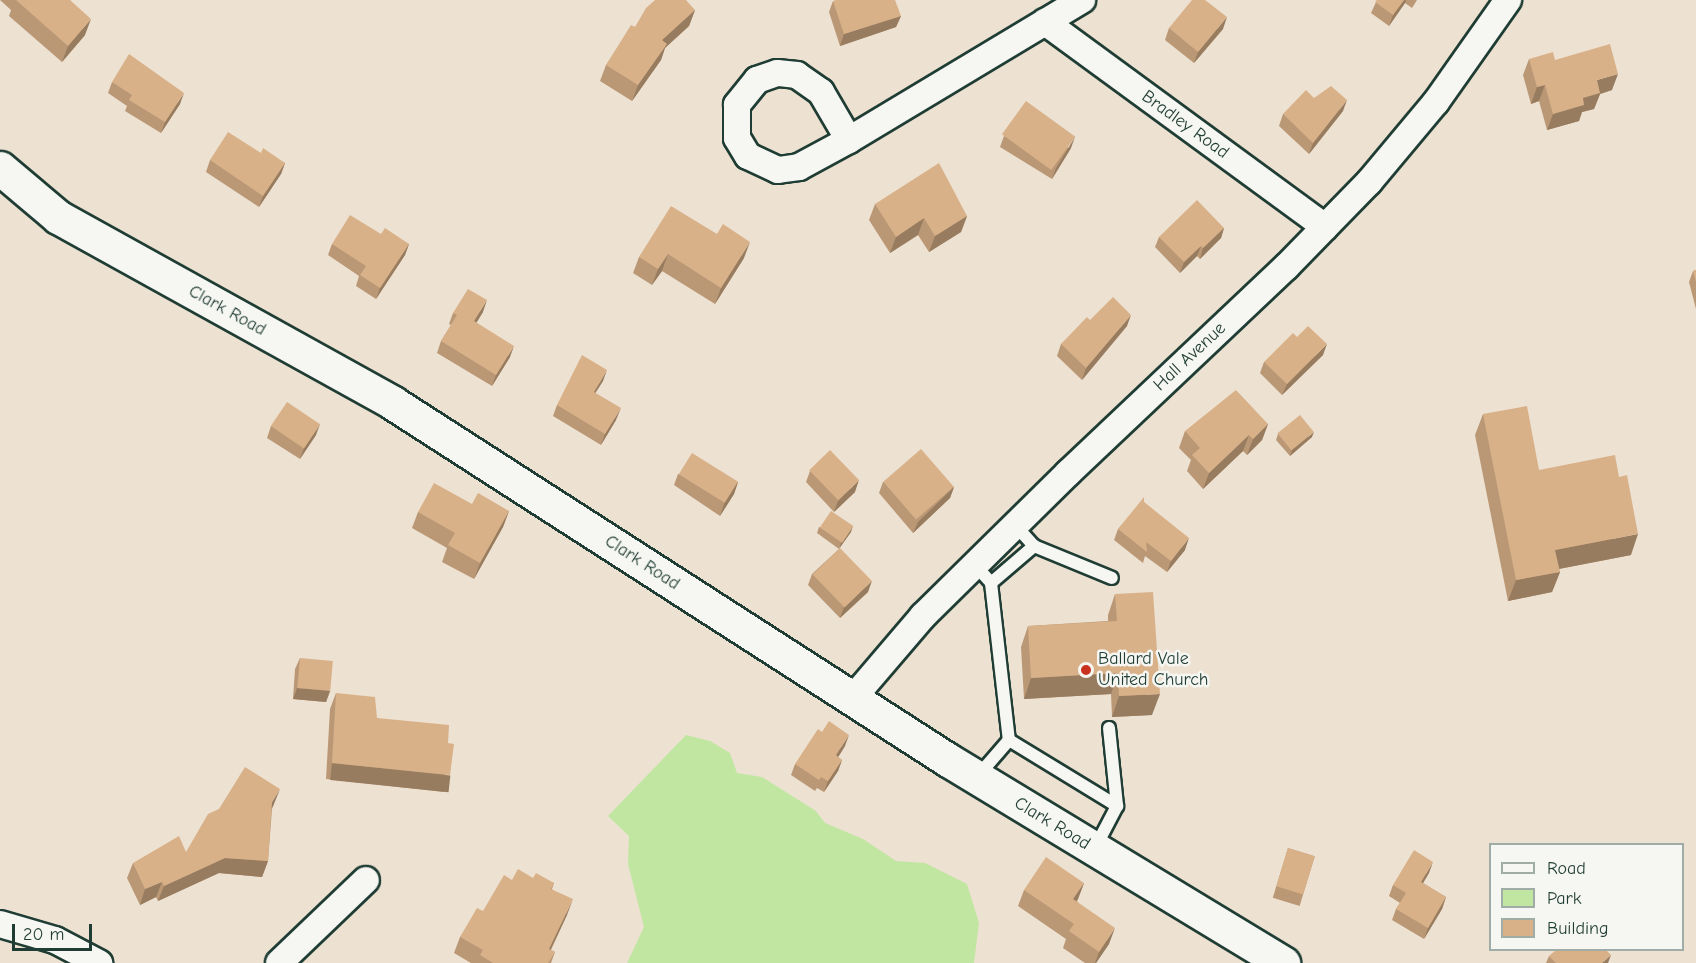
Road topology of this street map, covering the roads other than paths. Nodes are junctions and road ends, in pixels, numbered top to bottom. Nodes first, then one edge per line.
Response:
1 (1082, 0) edge
2 (1508, 0) edge
3 (1045, 22) junction
4 (849, 140) junction
5 (0, 168) edge
6 (1325, 227) junction
7 (1015, 525) junction
8 (1034, 546) junction
9 (983, 574) junction
10 (1112, 578) dead end
11 (853, 699) junction
12 (1109, 728) dead end
13 (1009, 740) junction
14 (977, 778) junction
15 (1117, 806) junction
16 (1094, 849) junction
17 (366, 880) dead end
18 (0, 924) edge
19 (99, 963) edge
20 (279, 963) edge
21 (1283, 963) edge

1 - 3 street
2 - 6 street, Hall Avenue
3 - 4 street
3 - 6 street, Bradley Road
4 - 4 street
5 - 11 main road, Clark Road
6 - 7 street, Hall Avenue
7 - 8 lane
7 - 9 street, Hall Avenue
8 - 9 lane
8 - 10 lane
9 - 11 street, Hall Avenue
9 - 13 lane
11 - 14 main road, Clark Road
12 - 15 lane
13 - 14 lane
13 - 15 lane
14 - 16 main road, Clark Road
15 - 16 lane
16 - 21 main road, Clark Road
17 - 20 street
18 - 19 street

